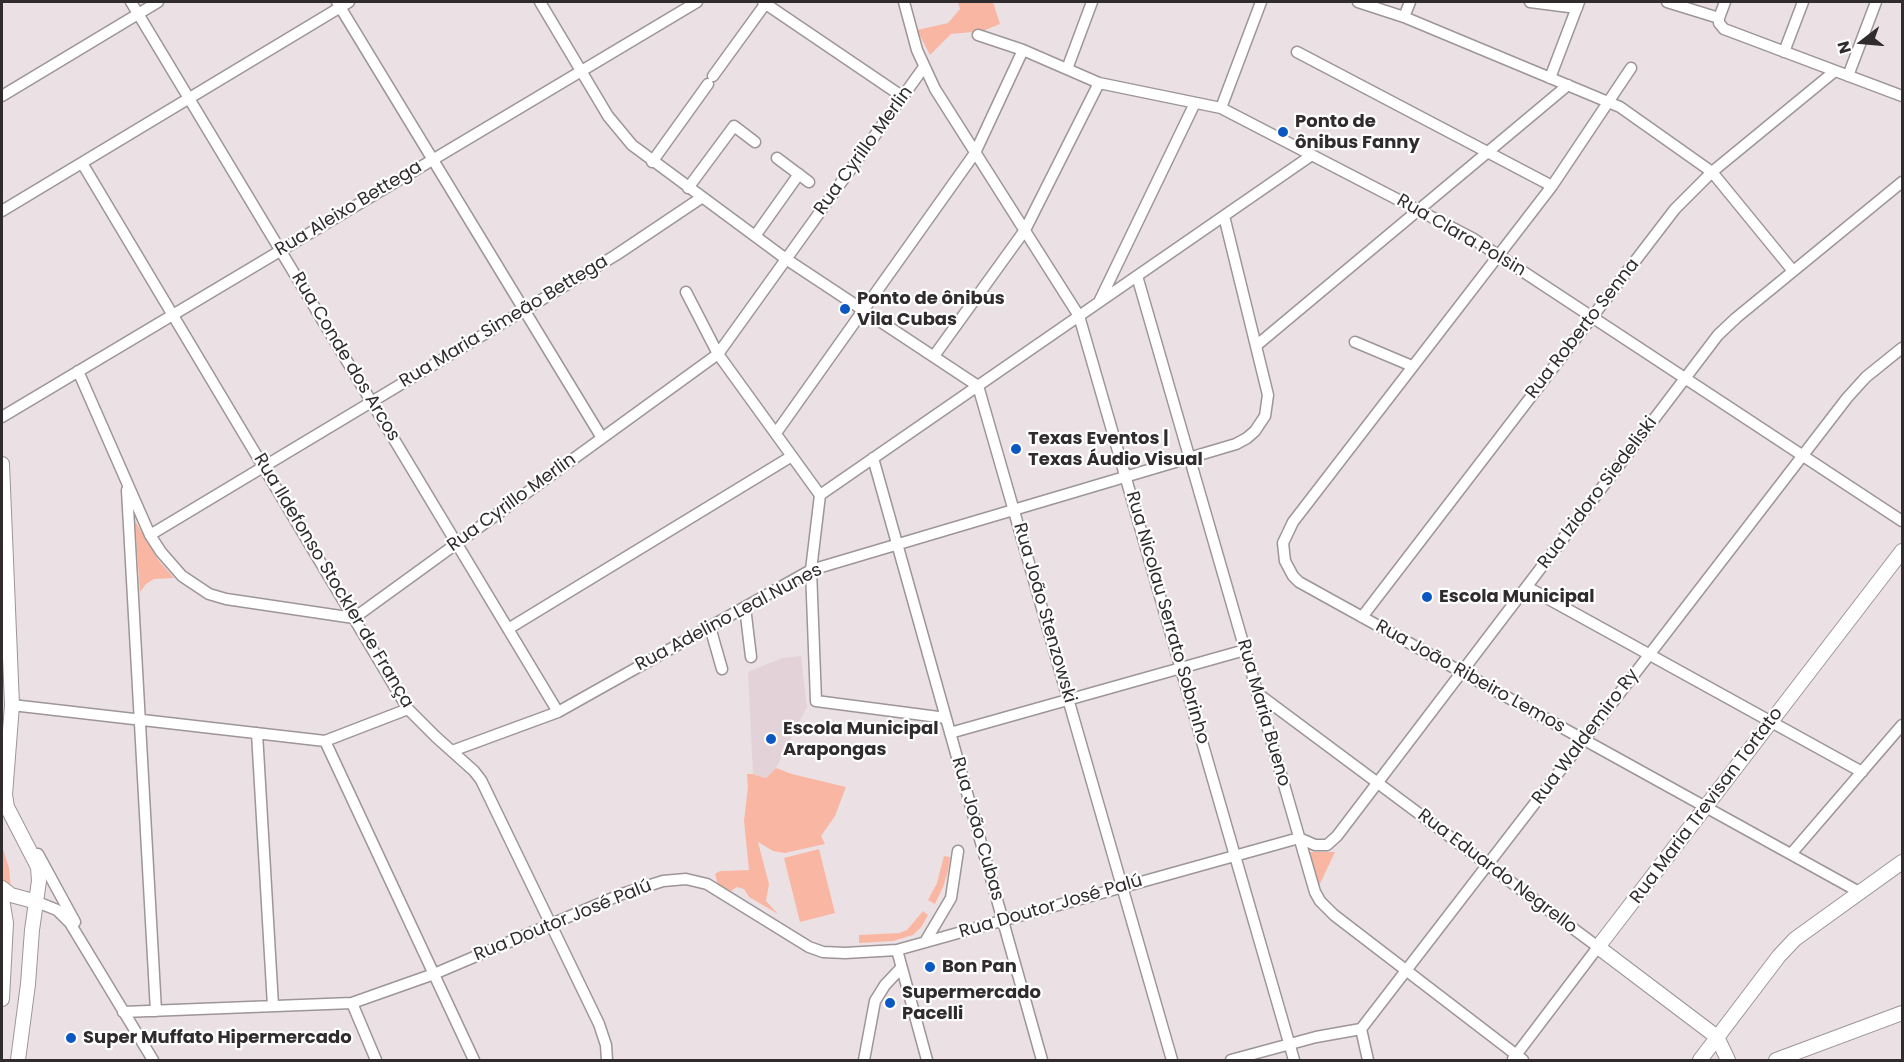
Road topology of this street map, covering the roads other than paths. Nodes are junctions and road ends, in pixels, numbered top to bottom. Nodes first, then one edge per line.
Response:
1 (131, 2) edge
2 (158, 2) edge
3 (540, 2) edge
4 (697, 2) edge
5 (764, 2) edge
6 (904, 2) edge
7 (1092, 2) edge
8 (1261, 2) edge
9 (1358, 2) edge
10 (1410, 2) edge
11 (1530, 2) edge
12 (1667, 2) edge
13 (1725, 2) edge
14 (1803, 2) edge
15 (1876, 2) edge
16 (343, 3) edge
17 (1578, 4) edge
18 (138, 13) junction
19 (1404, 17) junction
20 (1719, 18) junction
21 (978, 35) dead end
22 (1023, 50) junction
23 (1297, 52) dead end
24 (1784, 52) junction
25 (924, 67) junction
26 (1631, 68) dead end
27 (1067, 69) junction
28 (581, 71) junction
29 (1835, 71) junction
30 (1848, 76) junction
31 (1550, 78) junction
32 (1099, 83) junction
33 (1568, 85) junction
34 (2, 96) edge
35 (1902, 96) edge
36 (903, 97) junction
37 (189, 98) junction
38 (1195, 103) junction
39 (1609, 103) junction
40 (1221, 108) junction
41 (755, 142) dead end
42 (1488, 152) junction
43 (975, 153) junction
44 (1312, 155) junction
45 (777, 158) dead end
46 (433, 159) junction
47 (652, 162) junction
48 (82, 163) junction
49 (1712, 172) junction
50 (799, 174) junction
51 (809, 182) dead end
52 (1902, 182) edge
53 (1552, 186) junction
54 (688, 188) junction
55 (701, 198) junction
56 (1418, 210) junction
57 (2, 211) edge
58 (1224, 216) junction
59 (1025, 231) junction
60 (755, 236) junction
61 (281, 250) junction
62 (1499, 254) junction
63 (786, 259) junction
64 (1792, 271) junction
65 (1137, 276) junction
66 (686, 292) dead end
67 (1100, 302) junction
68 (525, 310) junction
69 (864, 310) junction
70 (173, 315) junction
71 (1079, 316) junction
72 (1592, 316) junction
73 (1355, 342) dead end
74 (1257, 345) junction
75 (1902, 348) edge
76 (718, 354) junction
77 (934, 356) junction
78 (1412, 366) junction
79 (78, 371) junction
80 (1686, 378) junction
81 (978, 386) junction
82 (372, 402) junction
83 (2, 417) edge
84 (776, 433) junction
85 (602, 438) junction
86 (1802, 455) junction
87 (792, 456) junction
88 (1189, 458) junction
89 (873, 459) junction
90 (2, 464) edge
91 (264, 467) junction
92 (1126, 477) junction
93 (127, 484) junction
94 (820, 495) junction
95 (1014, 510) junction
96 (1902, 521) edge
97 (150, 535) junction
98 (457, 543) junction
99 (897, 544) junction
100 (1902, 551) edge
101 (811, 570) junction
102 (1527, 587) junction
103 (745, 607) junction
104 (1362, 616) junction
105 (354, 618) junction
106 (710, 627) junction
107 (508, 628) junction
108 (1245, 650) junction
109 (1649, 654) junction
110 (751, 657) dead end
111 (1181, 668) junction
112 (722, 669) dead end
113 (1462, 672) junction
114 (1257, 692) junction
115 (1068, 699) junction
116 (12, 705) junction
117 (408, 708) junction
118 (558, 712) junction
119 (946, 718) junction
120 (140, 719) junction
121 (1772, 722) junction
122 (1902, 725) edge
123 (257, 733) junction
124 (950, 733) junction
125 (1584, 739) junction
126 (325, 741) junction
127 (452, 751) junction
128 (1862, 772) junction
129 (1378, 783) junction
130 (4, 803) edge
131 (1706, 807) junction
132 (1299, 838) junction
133 (958, 850) dead end
134 (1791, 854) junction
135 (1235, 856) junction
136 (1902, 862) edge
137 (1488, 865) junction
138 (1122, 887) junction
139 (2, 888) edge
140 (1861, 893) junction
141 (2, 899) edge
142 (37, 902) junction
143 (1003, 920) junction
144 (551, 924) junction
145 (925, 942) junction
146 (1598, 947) junction
147 (897, 950) junction
148 (88, 952) junction
149 (901, 968) junction
150 (1406, 971) junction
151 (434, 974) junction
152 (2, 999) edge
153 (352, 1003) junction
154 (273, 1006) junction
155 (156, 1011) junction
156 (123, 1012) junction
157 (1902, 1013) edge
158 (1361, 1029) junction
159 (1717, 1037) junction
160 (1290, 1044) junction
161 (1516, 1059) edge
162 (18, 1060) edge
163 (153, 1060) edge
164 (376, 1060) edge
165 (474, 1060) edge
166 (607, 1060) edge
167 (864, 1060) edge
168 (927, 1060) edge
169 (1042, 1060) edge
170 (1172, 1060) edge
171 (1231, 1060) edge
172 (1294, 1060) edge
173 (1368, 1060) edge
174 (1700, 1060) edge
175 (1728, 1060) edge
176 (1776, 1060) edge

1 - 18 street, Rua Conde dos Arcos
2 - 18 street
3 - 28 street
4 - 28 street, Rua Aleixo Bettega
5 - 36 street
5 - 47 street
6 - 25 street, Rua Nicolau Serrato Sobrinho
7 - 27 street
8 - 40 street
9 - 19 street
10 - 19 street
11 - 17 street
12 - 20 street
13 - 20 street
14 - 24 street
15 - 30 street
16 - 37 street
16 - 46 street
17 - 31 street
18 - 34 street
18 - 37 street, Rua Conde dos Arcos
19 - 31 street
20 - 24 street
21 - 22 street, Rua Clara Polsin
22 - 27 street, Rua Clara Polsin
22 - 43 street
23 - 42 street
24 - 29 street
25 - 36 street, Rua Cyrillo Merlin
25 - 43 street, Rua Nicolau Serrato Sobrinho
26 - 39 street
27 - 32 street, Rua Clara Polsin
28 - 46 street, Rua Aleixo Bettega
28 - 47 street
29 - 30 street
29 - 49 street, Rua Roberto Senna
30 - 35 street
31 - 33 street
32 - 38 street, Rua Clara Polsin
32 - 59 street
33 - 39 street
33 - 42 street
36 - 63 street, Rua Cyrillo Merlin
37 - 48 street
37 - 61 street, Rua Conde dos Arcos
38 - 40 street, Rua Clara Polsin
38 - 67 street
39 - 49 street
39 - 53 street
40 - 44 street, Rua Clara Polsin
41 - 54 street
42 - 53 street
42 - 56 street
43 - 59 street, Rua Nicolau Serrato Sobrinho
43 - 69 street
44 - 56 street, Rua Clara Polsin
44 - 58 street
45 - 50 street
46 - 61 street, Rua Aleixo Bettega
46 - 68 street
47 - 54 street
48 - 57 street
48 - 70 street, Rua Ildefonso Stockler de França
49 - 64 street
49 - 72 street, Rua Roberto Senna
50 - 51 street
50 - 60 street
52 - 64 street, Rua Izidoro Siedeliski
53 - 62 street
54 - 55 street
55 - 60 street
55 - 68 street, Rua Maria Simeão Bettega
56 - 62 street, Rua Clara Polsin
56 - 74 street
58 - 65 street
58 - 74 street
59 - 71 street, Rua Nicolau Serrato Sobrinho
59 - 77 street
60 - 63 street
61 - 70 street, Rua Aleixo Bettega
61 - 82 street, Rua Conde dos Arcos
62 - 72 street, Rua Clara Polsin
62 - 78 street
63 - 69 street
63 - 76 street, Rua Cyrillo Merlin
64 - 80 street, Rua Izidoro Siedeliski
65 - 67 street
65 - 88 street, Rua Maria Bueno
66 - 76 street
67 - 71 street
68 - 82 street, Rua Maria Simeão Bettega
68 - 85 street
69 - 77 street
69 - 84 street
70 - 79 street, Rua Aleixo Bettega
70 - 91 street, Rua Ildefonso Stockler de França
71 - 81 street
71 - 92 street, Rua Nicolau Serrato Sobrinho
72 - 80 street, Rua Clara Polsin
72 - 104 street, Rua Roberto Senna
73 - 78 street
74 - 88 street, Rua Adelino Leal Nunes
75 - 86 street, Rua Waldemiro Ry
76 - 84 street
76 - 85 street, Rua Cyrillo Merlin
77 - 81 street
78 - 104 street, Rua João Ribeiro Lemos
79 - 83 street, Rua Aleixo Bettega
79 - 93 street
80 - 86 street, Rua Clara Polsin
80 - 102 street, Rua Izidoro Siedeliski
81 - 89 street
81 - 95 street, Rua João Stenzowski
82 - 91 street, Rua Maria Simeão Bettega
82 - 98 street, Rua Conde dos Arcos
84 - 87 street
85 - 98 street, Rua Cyrillo Merlin
86 - 96 street, Rua Clara Polsin
86 - 109 street, Rua Waldemiro Ry
87 - 94 street
87 - 107 street
88 - 92 street, Rua Adelino Leal Nunes
88 - 108 street, Rua Maria Bueno
89 - 94 street
89 - 99 street, Rua João Cubas
90 - 116 main road
91 - 97 street, Rua Maria Simeão Bettega
91 - 105 street, Rua Ildefonso Stockler de França
92 - 95 street, Rua Adelino Leal Nunes
92 - 111 street, Rua Nicolau Serrato Sobrinho
93 - 97 street
93 - 120 street
94 - 101 street
95 - 99 street, Rua Adelino Leal Nunes
95 - 115 street, Rua João Stenzowski
97 - 105 street
98 - 105 street, Rua Cyrillo Merlin
98 - 107 street, Rua Conde dos Arcos
99 - 101 street, Rua Adelino Leal Nunes
99 - 119 street, Rua João Cubas
100 - 121 main road, Rua Maria Trevisan Tortato
101 - 103 street, Rua Adelino Leal Nunes
101 - 119 street
102 - 109 street
102 - 113 street, Rua Izidoro Siedeliski
103 - 106 street, Rua Adelino Leal Nunes
103 - 110 street
104 - 113 street, Rua João Ribeiro Lemos
105 - 117 street, Rua Ildefonso Stockler de França
106 - 112 street
106 - 118 street, Rua Adelino Leal Nunes
107 - 118 street, Rua Conde dos Arcos
108 - 111 street
108 - 114 street, Rua Maria Bueno
109 - 121 street
109 - 125 street, Rua Waldemiro Ry
111 - 115 street
111 - 135 street, Rua Nicolau Serrato Sobrinho
113 - 125 street, Rua João Ribeiro Lemos
113 - 129 street, Rua Izidoro Siedeliski
114 - 129 street, Rua Eduardo Negrello
114 - 132 street, Rua Maria Bueno
115 - 124 street
115 - 138 street, Rua João Stenzowski
116 - 120 street
116 - 130 main road
117 - 126 street
117 - 127 street, Rua Ildefonso Stockler de França
118 - 127 street, Rua Adelino Leal Nunes
119 - 124 street, Rua João Cubas
120 - 123 street
120 - 155 street
121 - 128 street
121 - 131 main road, Rua Maria Trevisan Tortato
122 - 128 street
123 - 126 street
123 - 154 street
124 - 143 street, Rua João Cubas
125 - 131 street, Rua João Ribeiro Lemos
125 - 137 street, Rua Waldemiro Ry
126 - 151 street
127 - 144 street, Rua Ildefonso Stockler de França
128 - 134 street
129 - 132 street, Rua Izidoro Siedeliski
129 - 137 street, Rua Eduardo Negrello
130 - 142 main road
130 - 148 street
131 - 134 street, Rua João Ribeiro Lemos
131 - 146 main road, Rua Maria Trevisan Tortato
132 - 135 street, Rua Doutor José Palú
132 - 150 street, Rua Maria Bueno
133 - 145 street
134 - 140 street, Rua João Ribeiro Lemos
135 - 138 street, Rua Doutor José Palú
135 - 160 street, Rua Nicolau Serrato Sobrinho
136 - 140 main road
137 - 146 street, Rua Eduardo Negrello
137 - 150 street, Rua Waldemiro Ry
138 - 143 street, Rua Doutor José Palú
138 - 170 street, Rua João Stenzowski
139 - 142 main road
140 - 159 main road
141 - 152 main road
142 - 148 street
142 - 162 main road
143 - 145 street, Rua Doutor José Palú
143 - 169 street, Rua João Cubas
144 - 147 street, Rua Doutor José Palú
144 - 151 street, Rua Doutor José Palú
144 - 166 street, Rua Ildefonso Stockler de França
145 - 147 street, Rua Doutor José Palú
146 - 159 main road, Rua Eduardo Negrello
146 - 161 street, Rua Maria Trevisan Tortato
147 - 149 street
148 - 156 street
149 - 167 street
149 - 168 street
150 - 158 street, Rua Waldemiro Ry
150 - 161 street, Rua Maria Bueno
151 - 153 street, Rua Doutor José Palú
151 - 165 street
153 - 154 street, Rua Doutor José Palú
153 - 164 street
154 - 155 street, Rua Doutor José Palú
155 - 156 street, Rua Doutor José Palú
156 - 163 street
157 - 176 main road
158 - 160 street
158 - 173 street
159 - 174 main road
159 - 175 main road, Rua Eduardo Negrello
160 - 171 street
160 - 172 street, Rua Nicolau Serrato Sobrinho

